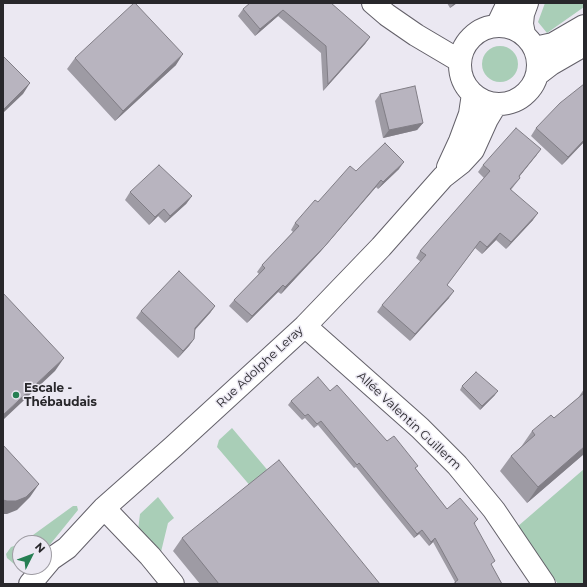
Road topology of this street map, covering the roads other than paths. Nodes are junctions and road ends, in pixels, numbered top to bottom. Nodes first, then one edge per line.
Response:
1 (373, 3) edge
2 (508, 3) edge
3 (527, 3) edge
4 (497, 26) junction
5 (584, 26) edge
6 (529, 41) junction
7 (584, 43) edge
8 (460, 61) junction
9 (538, 74) junction
10 (473, 94) junction
11 (496, 104) junction
12 (443, 177) junction
13 (305, 326) junction
14 (104, 508) junction
15 (67, 548) junction
16 (30, 584) edge
17 (49, 584) edge
18 (173, 584) edge
19 (544, 584) edge

1 - 8 street
2 - 4 street
3 - 6 street
4 - 6 street
4 - 8 street
5 - 6 street
6 - 9 street
7 - 9 street
8 - 10 street
9 - 11 street
10 - 11 street
10 - 12 street, Rue Adolphe Leray
11 - 12 street, Rue Adolphe Leray
12 - 13 street, Rue Adolphe Leray
13 - 14 street, Rue Adolphe Leray
13 - 19 street, Allée Valentin Guillerm
14 - 15 street, Rue Adolphe Leray
14 - 18 street
15 - 16 street, Rue Adolphe Leray
15 - 17 street, Rue Adolphe Leray

